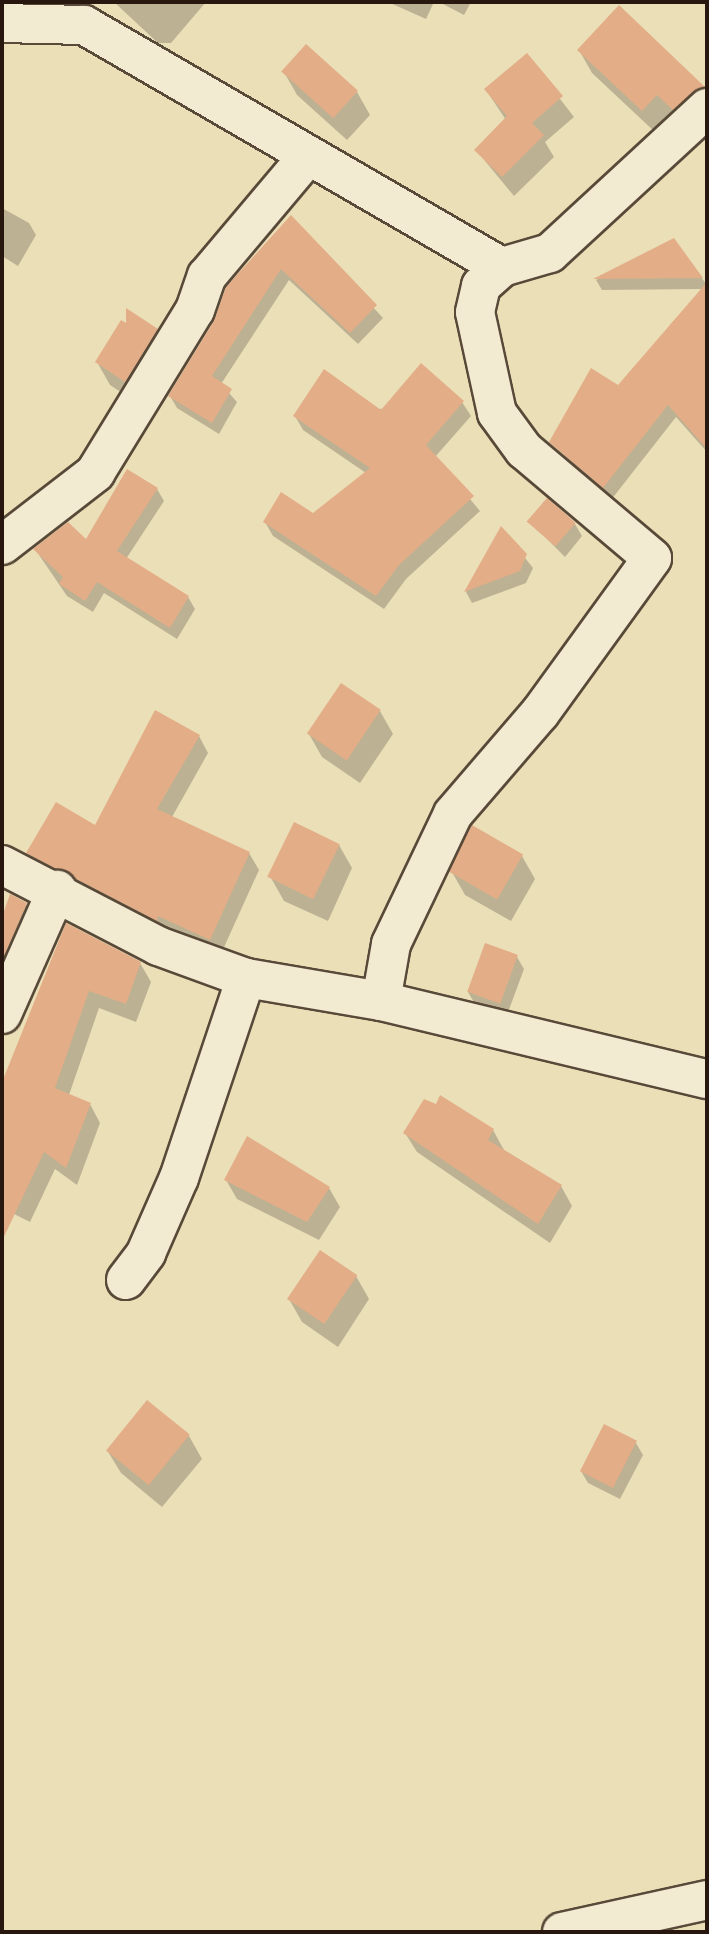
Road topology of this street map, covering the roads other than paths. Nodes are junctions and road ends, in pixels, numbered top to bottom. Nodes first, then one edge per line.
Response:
1 (2, 23) edge
2 (707, 108) edge
3 (307, 156) junction
4 (502, 267) junction
5 (2, 545) edge
6 (2, 865) edge
7 (57, 890) junction
8 (246, 978) junction
9 (381, 1001) junction
10 (2, 1014) edge
11 (707, 1079) edge
12 (126, 1280) dead end
13 (707, 1900) edge
14 (562, 1932) edge

1 - 3 street
2 - 4 street
3 - 4 street
3 - 5 street
4 - 9 street
6 - 7 street
7 - 8 street
7 - 10 street
8 - 9 street
8 - 12 street
9 - 11 street
13 - 14 street

